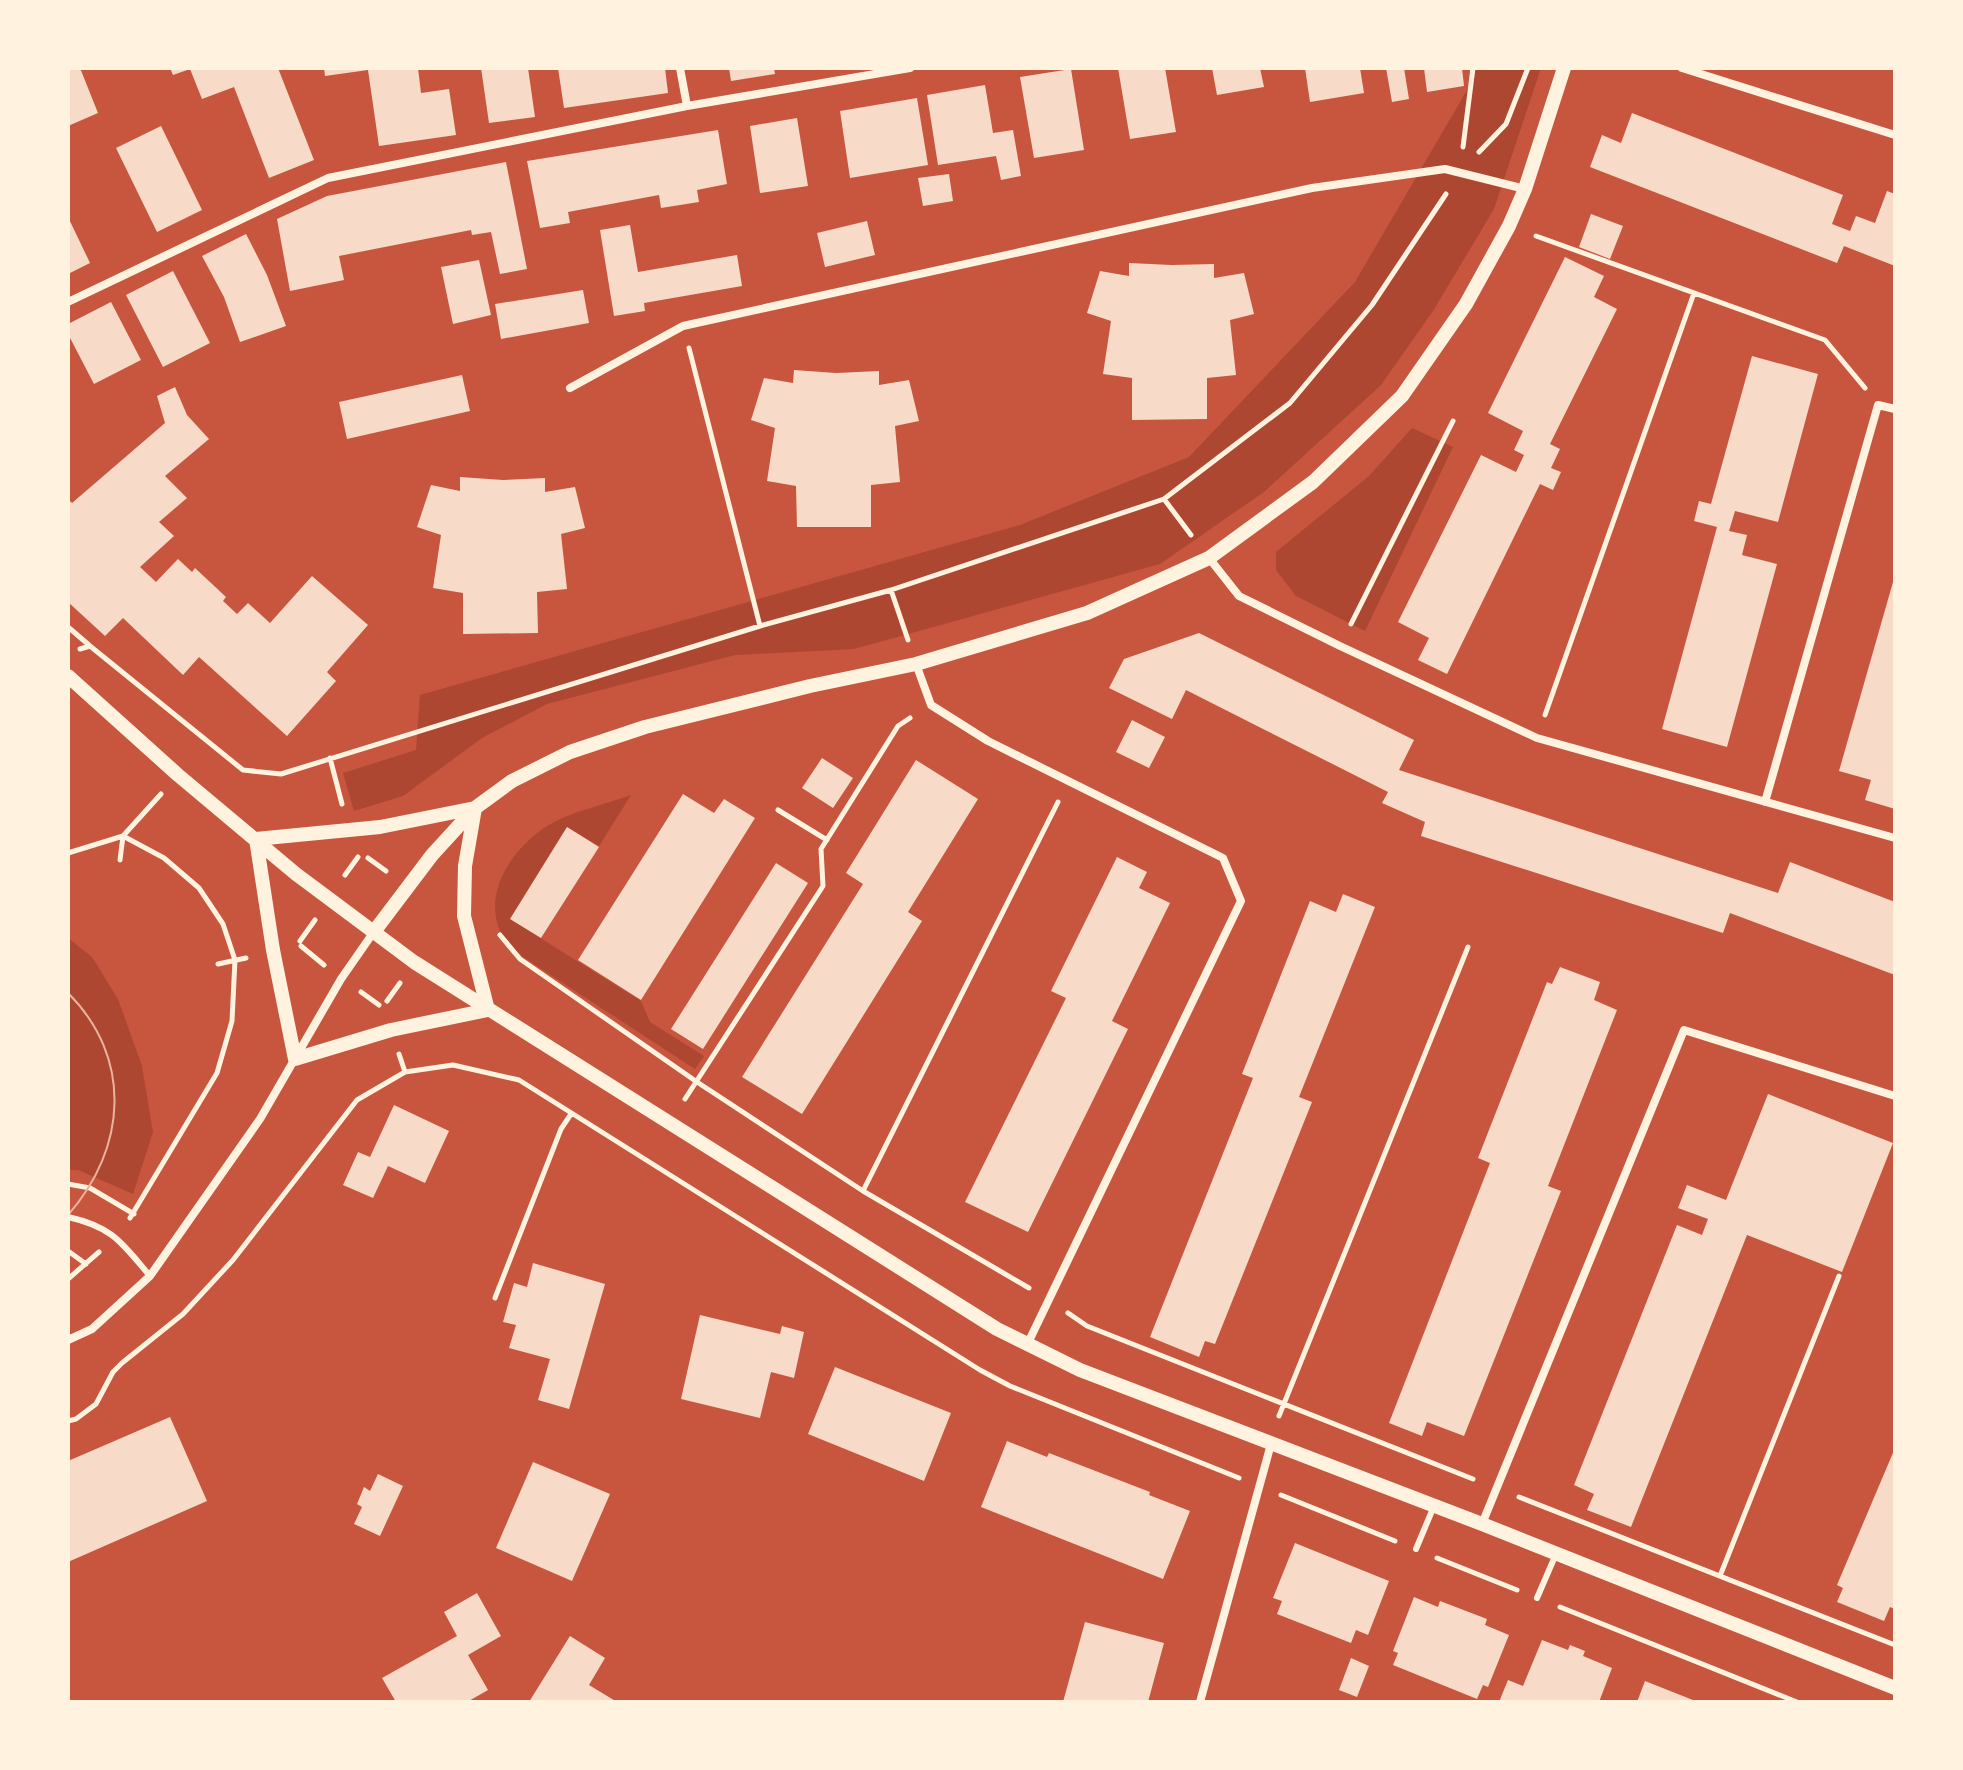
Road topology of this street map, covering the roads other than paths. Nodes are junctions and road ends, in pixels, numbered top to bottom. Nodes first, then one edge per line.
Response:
1 (680, 68) edge
2 (910, 68) edge
3 (1564, 68) edge
4 (1682, 68) edge
5 (687, 106) junction
6 (1895, 135) edge
7 (1525, 189) junction
8 (68, 302) edge
9 (570, 388) dead end
10 (1895, 409) edge
11 (1209, 558) junction
12 (916, 664) junction
13 (68, 676) edge
14 (1765, 802) junction
15 (475, 808) junction
16 (1895, 838) edge
17 (256, 839) junction
18 (373, 933) junction
19 (488, 1010) junction
20 (295, 1059) junction
21 (1895, 1096) edge
22 (68, 1217) edge
23 (150, 1276) junction
24 (68, 1340) edge
25 (1027, 1345) junction
26 (1271, 1444) junction
27 (1434, 1506) junction
28 (1482, 1524) junction
29 (1416, 1549) dead end
30 (1556, 1554) junction
31 (1537, 1598) dead end
32 (1895, 1688) edge
33 (1200, 1702) edge

1 - 5 street
2 - 5 street
3 - 7 street
4 - 6 street
5 - 8 street
7 - 9 street
7 - 11 street
10 - 14 street
11 - 12 street
11 - 14 street
12 - 15 street
12 - 25 street
13 - 17 street
14 - 16 street
15 - 17 street
15 - 18 street
15 - 19 street
17 - 18 street
17 - 20 street
18 - 19 street
18 - 20 street
19 - 20 street
19 - 25 street
20 - 23 street
21 - 28 street
22 - 23 lane
23 - 24 street
25 - 26 street
26 - 27 street
26 - 33 street
27 - 28 street
27 - 29 lane
28 - 30 street
30 - 31 lane
30 - 32 street

